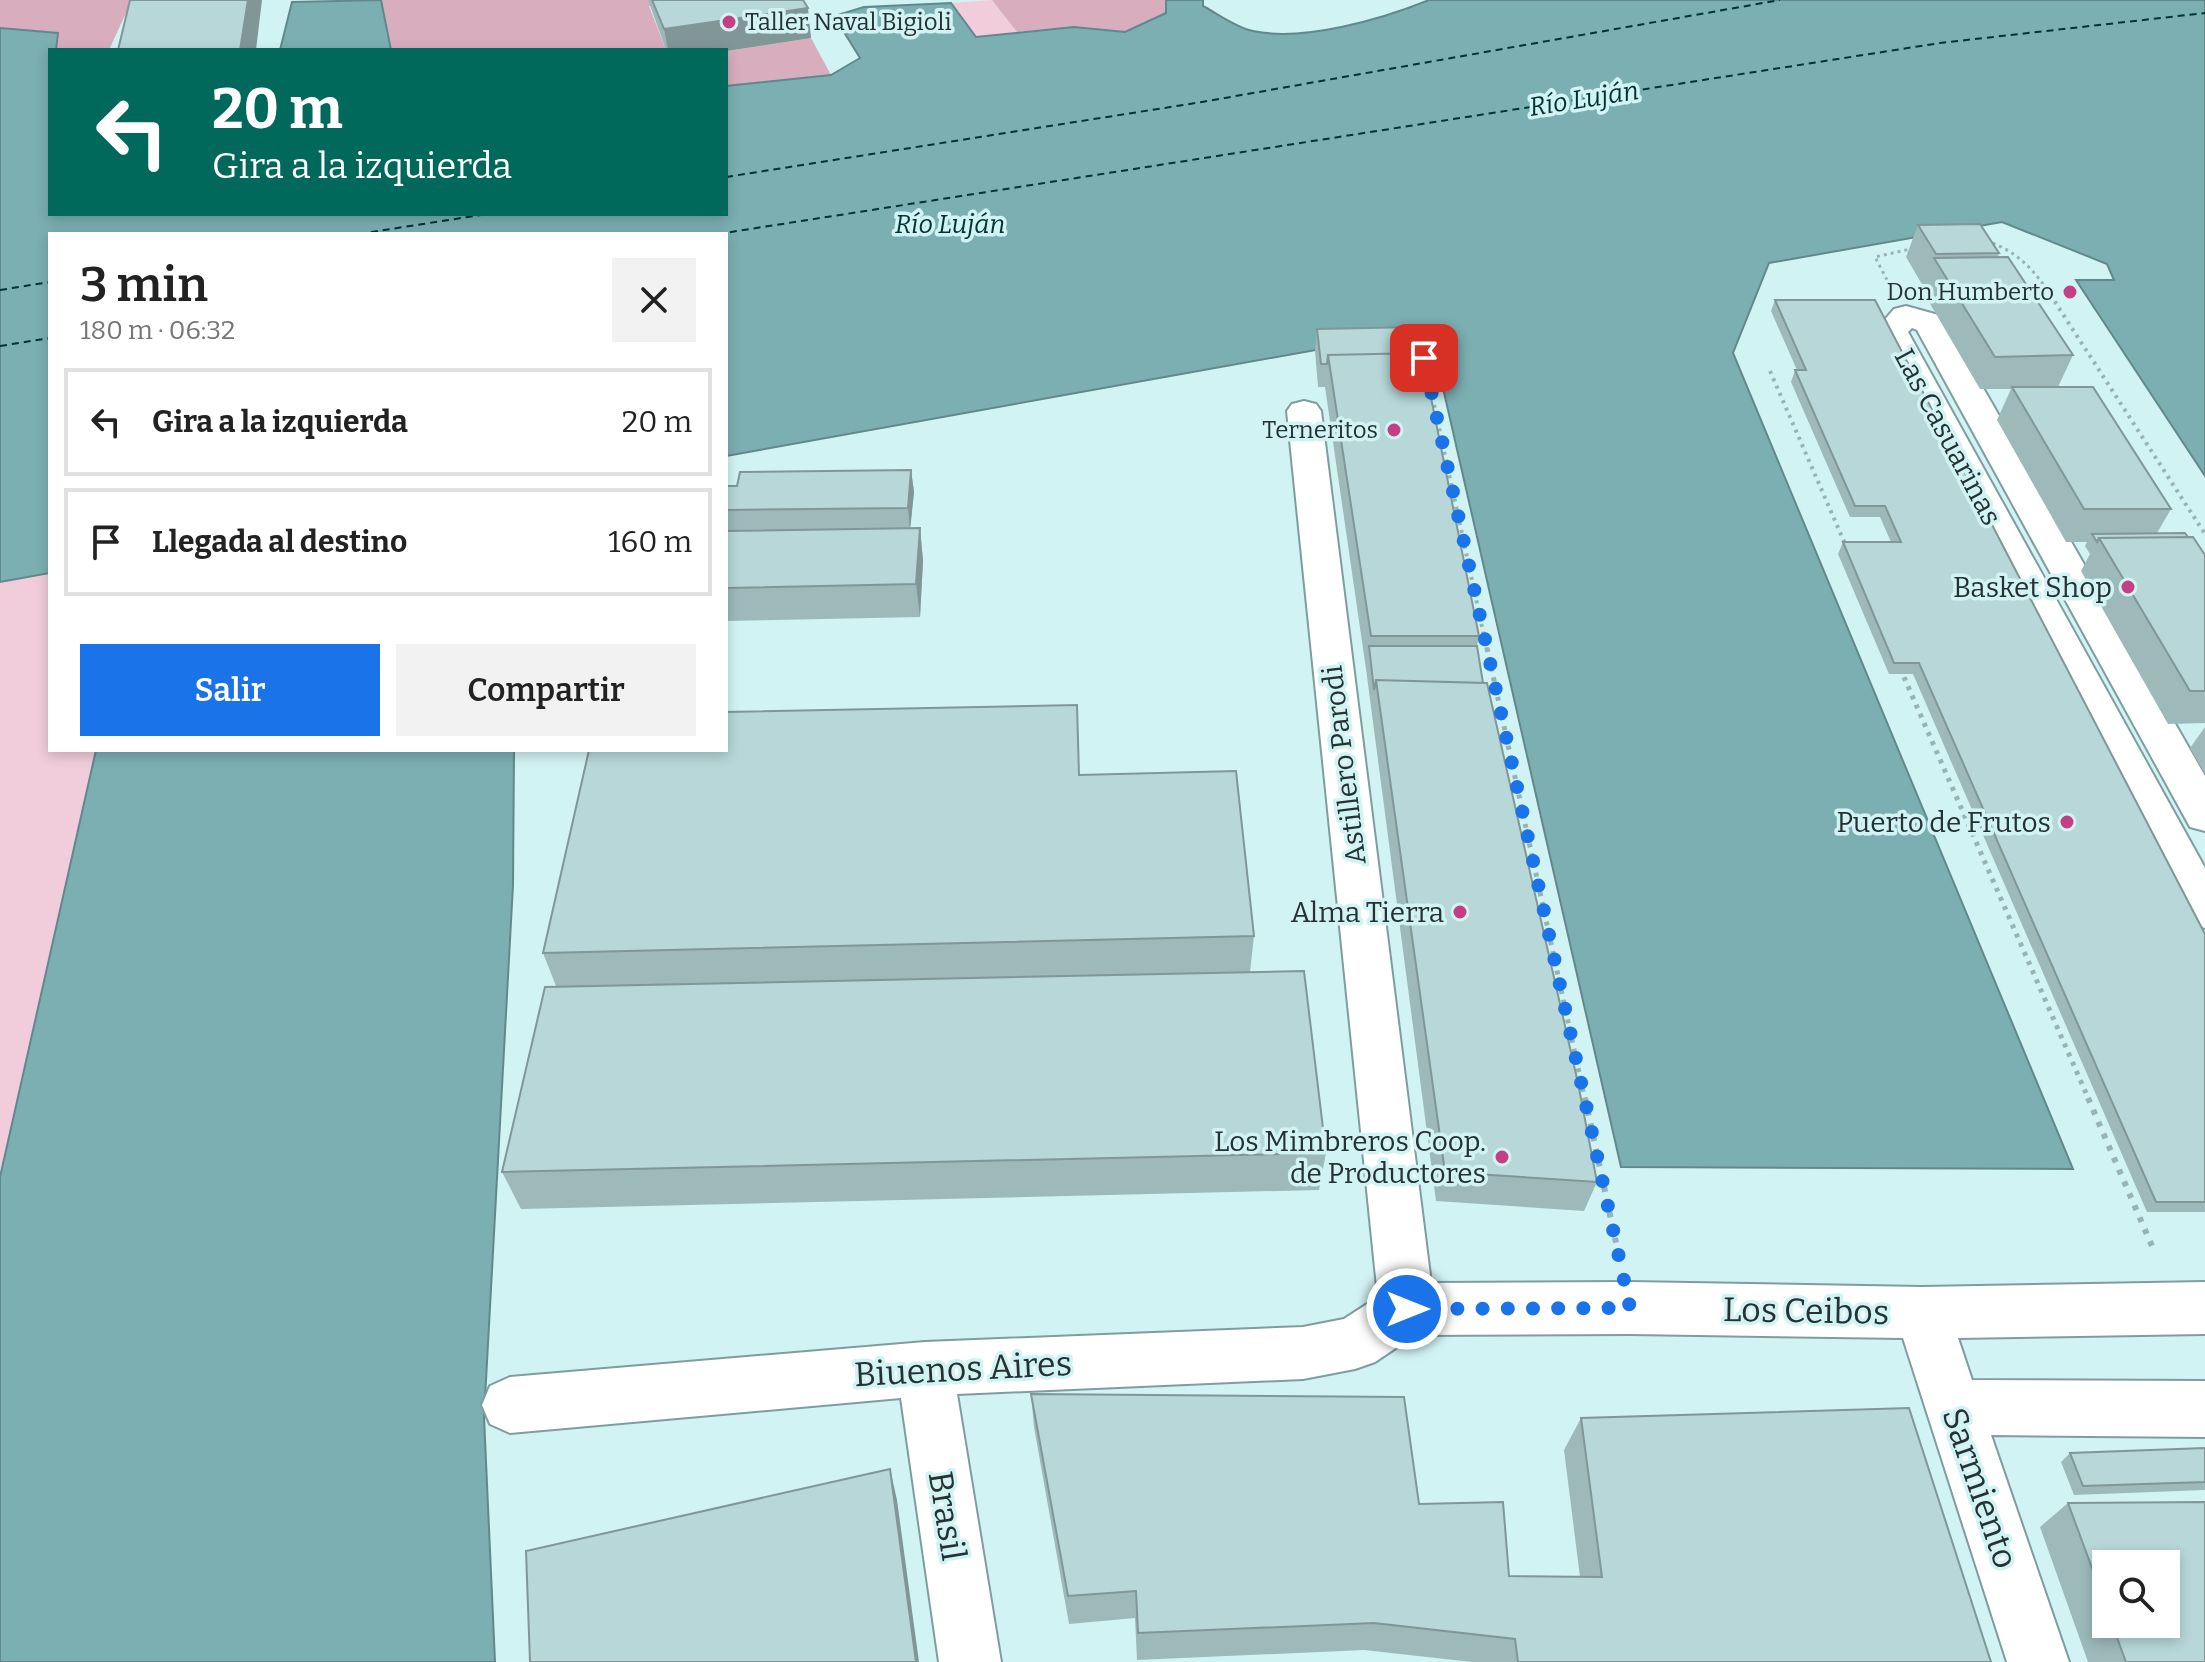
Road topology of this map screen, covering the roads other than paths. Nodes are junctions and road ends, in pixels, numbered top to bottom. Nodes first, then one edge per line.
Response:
1 (1304, 411) dead end
2 (2205, 815) edge
3 (2205, 910) edge
4 (1407, 1309) junction
5 (2192, 1309) edge
6 (1922, 1313) junction
7 (925, 1369) junction
8 (510, 1405) dead end
9 (1952, 1407) junction
10 (2205, 1409) edge
11 (970, 1662) edge
12 (2038, 1662) edge

1 - 4 street, Astillero Parodi
2 - 3 street, Las Casuarinas
4 - 6 street, Los Ceibos
4 - 7 street, Biuenos Aires
5 - 6 street, Los Ceibos
6 - 9 street, Sarmiento
7 - 8 street, Biuenos Aires
7 - 11 street, Brasil
9 - 10 street
9 - 12 street, Sarmiento

